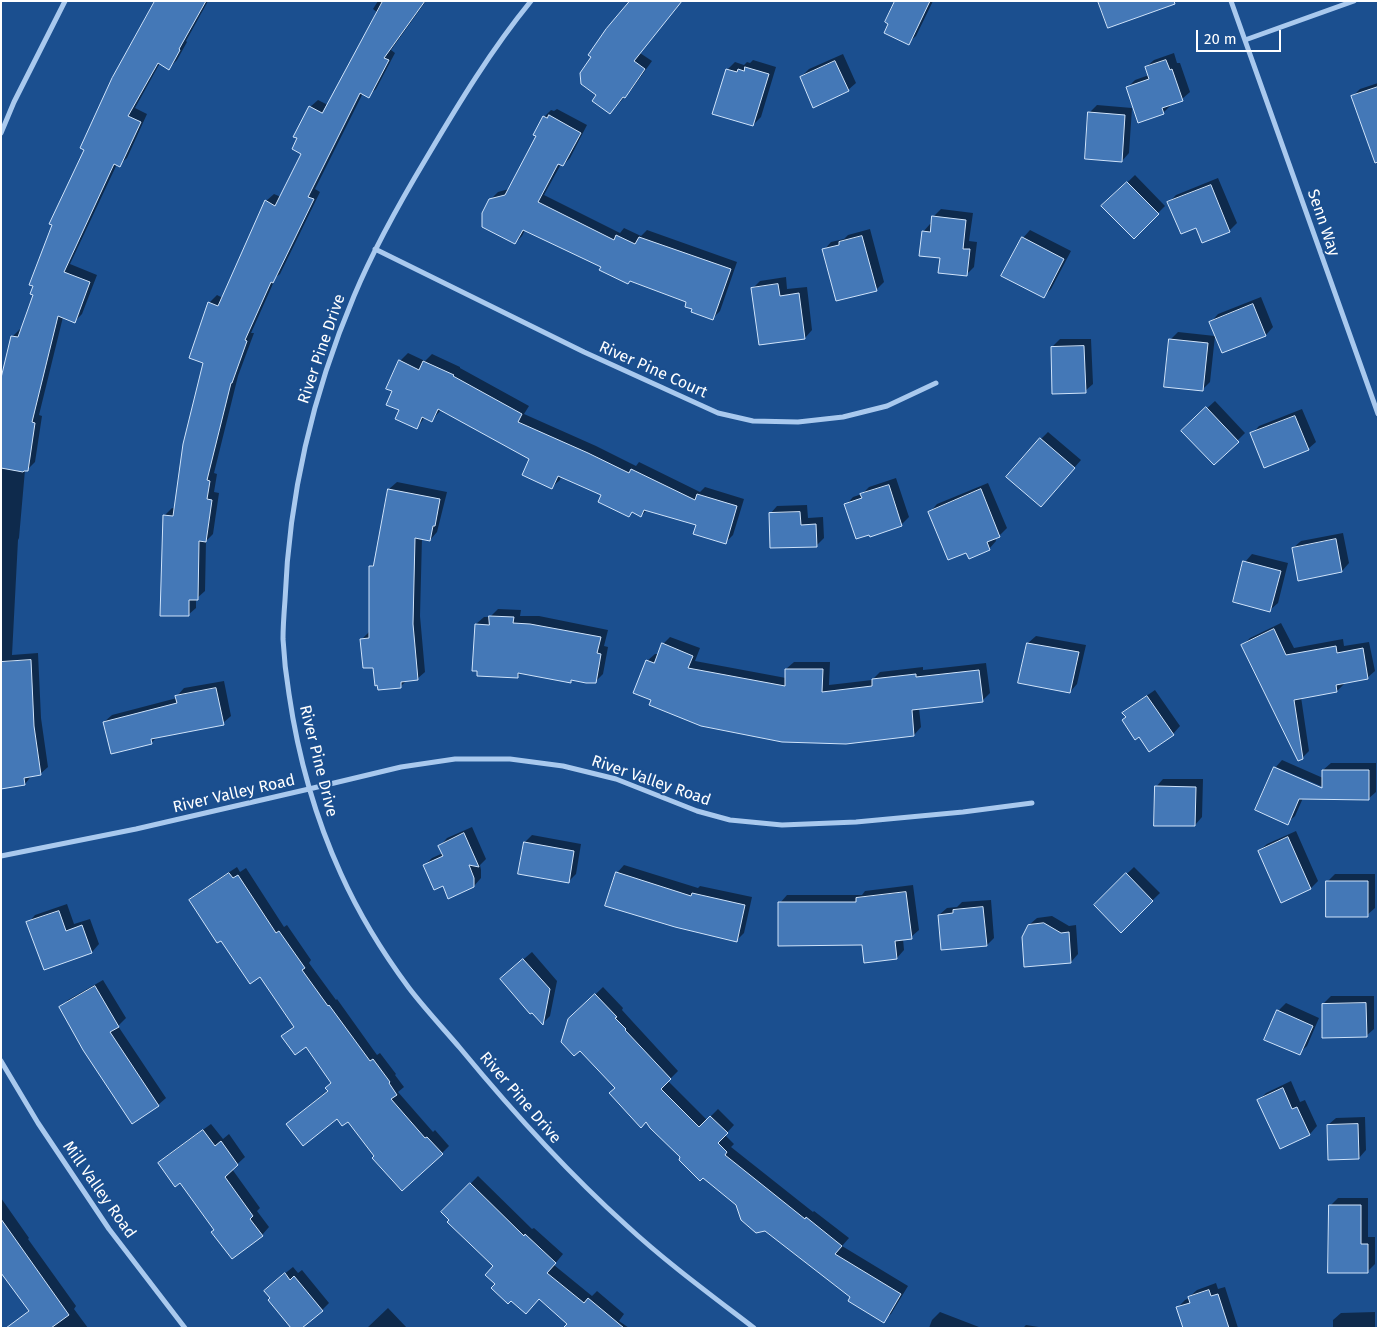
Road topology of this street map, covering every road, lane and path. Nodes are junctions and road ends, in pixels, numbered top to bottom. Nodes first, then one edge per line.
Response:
1 (65, 1) edge
2 (531, 1) edge
3 (1231, 1) edge
4 (1354, 1) edge
5 (1245, 40) junction
6 (1, 133) edge
7 (375, 249) junction
8 (936, 383) dead end
9 (1378, 414) edge
10 (309, 790) junction
11 (1032, 804) dead end
12 (1, 856) edge
13 (1, 1061) edge
14 (185, 1328) edge
15 (754, 1328) edge

1 - 6 street
2 - 7 street, River Pine Drive
3 - 5 street
4 - 5 street
5 - 9 street, Senn Way
7 - 8 street, River Pine Court
7 - 10 street, River Pine Drive
10 - 11 street, River Valley Road
10 - 12 street, River Valley Road
10 - 15 street, River Pine Drive
13 - 14 street, Mill Valley Road

